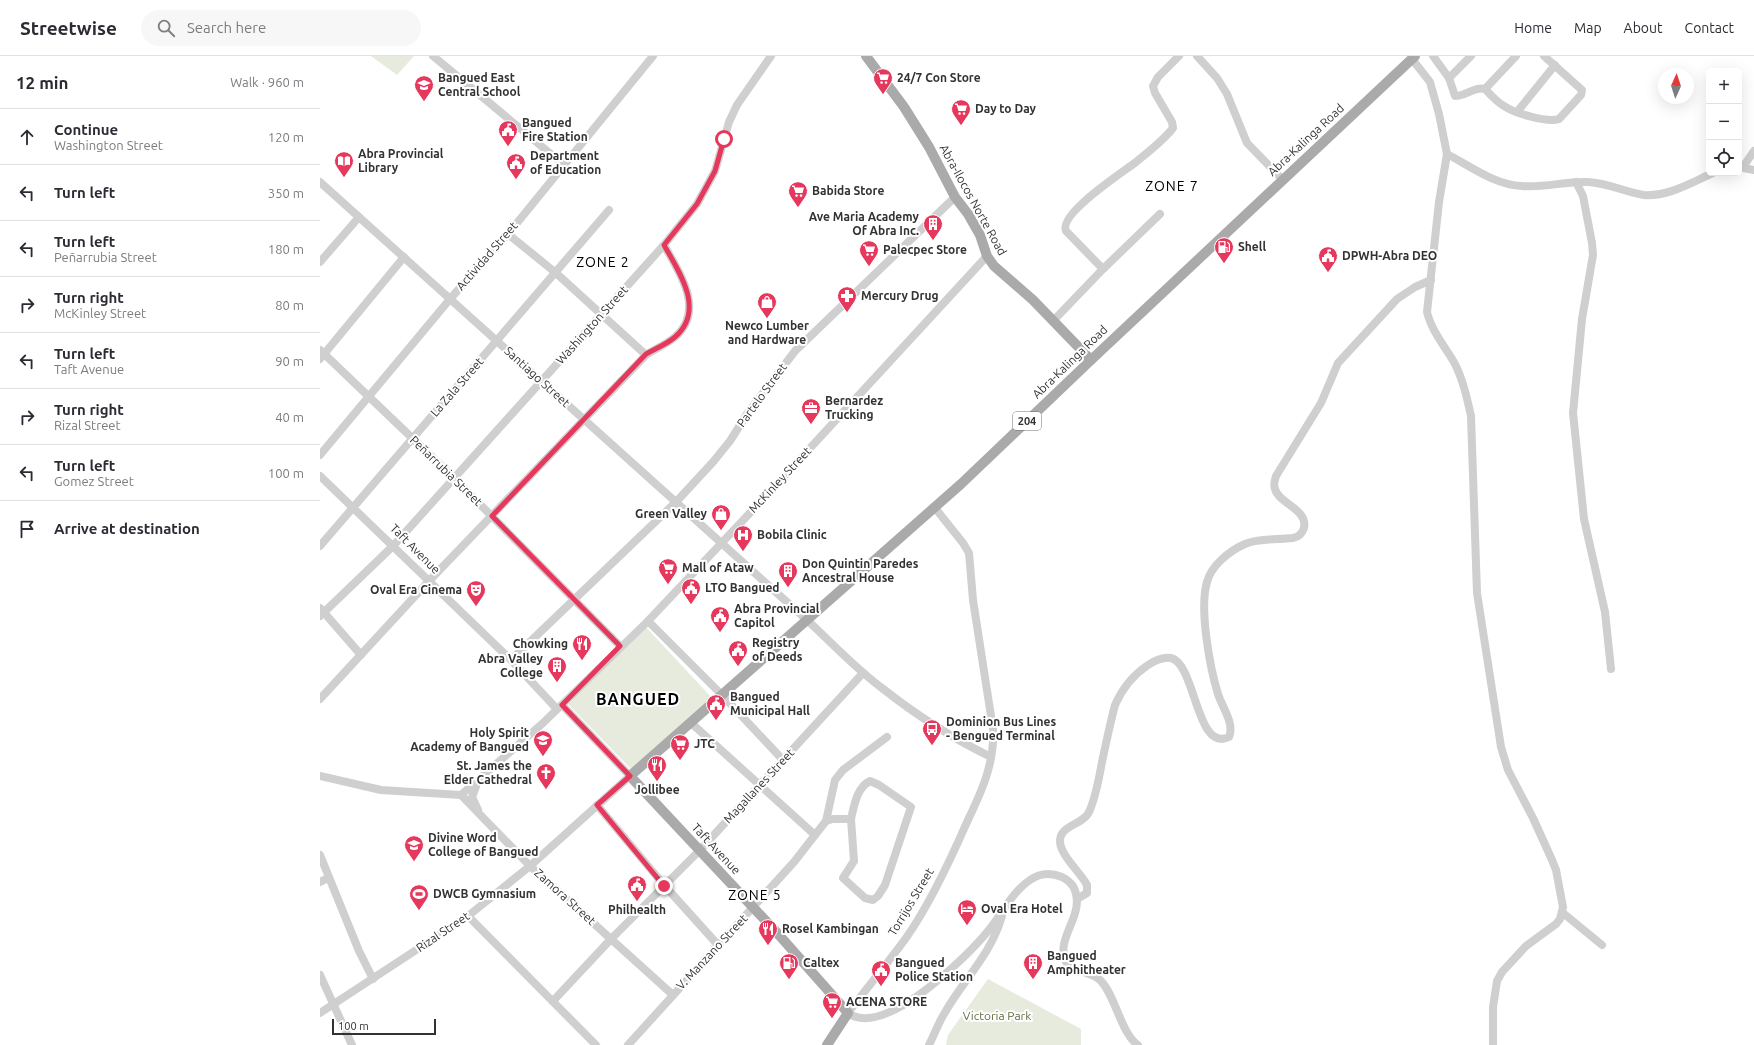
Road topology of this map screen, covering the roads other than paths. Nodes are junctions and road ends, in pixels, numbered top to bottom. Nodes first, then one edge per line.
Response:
1 (433, 56) edge
2 (653, 56) edge
3 (771, 56) edge
4 (866, 56) edge
5 (1179, 56) edge
6 (1197, 56) edge
7 (1433, 56) edge
8 (1471, 56) edge
9 (1516, 56) edge
10 (1544, 56) edge
11 (1414, 57) edge
12 (1555, 65) junction
13 (1449, 78) junction
14 (1485, 89) junction
15 (1517, 112) junction
16 (1754, 151) edge
17 (1447, 154) junction
18 (564, 164) junction
19 (1742, 166) edge
20 (1742, 167) edge
21 (1754, 170) edge
22 (1706, 176) edge
23 (1283, 180) junction
24 (320, 182) edge
25 (1576, 182) junction
26 (955, 197) junction
27 (609, 210) dead end
28 (1160, 214) dead end
29 (359, 217) junction
30 (508, 234) junction
31 (664, 245) junction
32 (987, 256) junction
33 (404, 257) junction
34 (320, 262) edge
35 (1103, 269) junction
36 (556, 274) junction
37 (1431, 280) junction
38 (450, 299) junction
39 (602, 315) junction
40 (1053, 321) junction
41 (498, 341) junction
42 (321, 354) edge
43 (646, 354) junction
44 (1091, 360) junction
45 (541, 380) junction
46 (368, 396) junction
47 (584, 419) junction
48 (412, 439) junction
49 (320, 455) edge
50 (320, 476) edge
51 (454, 478) junction
52 (676, 502) junction
53 (354, 507) junction
54 (935, 508) junction
55 (492, 516) junction
56 (721, 542) junction
57 (320, 546) edge
58 (393, 546) junction
59 (429, 581) junction
60 (575, 599) junction
61 (321, 612) edge
62 (808, 620) junction
63 (648, 621) junction
64 (620, 646) junction
65 (361, 655) junction
66 (511, 660) junction
67 (1611, 669) dead end
68 (863, 673) junction
69 (722, 695) junction
70 (320, 699) edge
71 (560, 707) junction
72 (690, 722) junction
73 (887, 737) dead end
74 (991, 757) junction
75 (783, 760) junction
76 (320, 776) edge
77 (630, 776) junction
78 (479, 779) junction
79 (760, 786) junction
80 (461, 795) junction
81 (597, 805) junction
82 (480, 814) junction
83 (851, 819) junction
84 (826, 821) junction
85 (814, 835) junction
86 (700, 850) junction
87 (320, 855) edge
88 (530, 866) junction
89 (328, 878) junction
90 (320, 882) edge
91 (664, 886) junction
92 (1077, 898) junction
93 (754, 908) junction
94 (1003, 912) junction
95 (1563, 913) junction
96 (468, 916) junction
97 (611, 939) junction
98 (718, 945) junction
99 (1602, 945) dead end
100 (320, 975) edge
101 (373, 979) junction
102 (672, 995) junction
103 (552, 1001) junction
104 (332, 1005) junction
105 (320, 1013) edge
106 (848, 1013) junction
107 (352, 1045) edge
108 (596, 1045) edge
109 (628, 1045) edge
110 (827, 1045) edge
111 (929, 1045) edge
112 (1138, 1045) edge
113 (1493, 1045) edge

1 - 18 street
2 - 18 street, Actividad Street
3 - 31 street, Washington Street
4 - 26 main road, Abra-Ilocos Norte Road
5 - 35 street
6 - 23 street
7 - 13 street
8 - 13 street
9 - 14 street
10 - 12 street
11 - 17 street
11 - 23 main road, Abra-Kalinga Road / 204
12 - 15 street
12 - 15 street
13 - 14 street
14 - 15 street
16 - 19 street
17 - 25 street
17 - 37 street
18 - 30 street, Actividad Street
20 - 21 street
22 - 25 street
23 - 44 main road, Abra-Kalinga Road / 204
24 - 29 street, Santiago Street
25 - 67 street
26 - 32 main road, Abra-Ilocos Norte Road
26 - 52 street, Partelo Street
27 - 36 street, La Zala Street
28 - 35 street
29 - 33 street, Santiago Street
29 - 34 street
30 - 36 street
30 - 38 street, Actividad Street
31 - 39 street, Washington Street
31 - 43 street
32 - 40 main road, Abra-Ilocos Norte Road
32 - 56 street, McKinley Street
33 - 38 street, Santiago Street
33 - 42 street
35 - 40 street
36 - 39 street
36 - 41 street, La Zala Street
37 - 92 street
37 - 95 street
38 - 41 street, Santiago Street
38 - 46 street, Actividad Street
39 - 43 street
39 - 45 street, Washington Street
40 - 44 main road, Abra-Ilocos Norte Road
41 - 45 street, Santiago Street
41 - 48 street, La Zala Street
42 - 46 street, Peñarrubia Street
43 - 47 street
44 - 54 main road, Abra-Kalinga Road / 204
45 - 47 street, Santiago Street
45 - 51 street, Washington Street
46 - 48 street, Peñarrubia Street
46 - 49 street, Actividad Street
47 - 52 street, Santiago Street
47 - 55 street
48 - 51 street, Peñarrubia Street
48 - 53 street, La Zala Street
50 - 53 street, Taft Avenue
51 - 55 street, Peñarrubia Street
51 - 58 street, Washington Street
52 - 56 street, Santiago Street
52 - 60 street, Partelo Street
53 - 57 street, La Zala Street
53 - 58 street, Taft Avenue
54 - 62 main road, Abra-Kalinga Road / 204
54 - 74 street, Torrijos Street
55 - 59 street
55 - 60 street, Peñarrubia Street
56 - 62 street, Santiago Street
56 - 63 street, McKinley Street
58 - 59 street, Taft Avenue
58 - 61 street, Washington Street
59 - 65 street
59 - 66 street, Taft Avenue
60 - 64 street, Peñarrubia Street
60 - 66 street, Partelo Street
61 - 65 street
62 - 68 street, Santiago Street
62 - 69 main road, Abra-Kalinga Road / 204
63 - 64 street, McKinley Street
63 - 69 street
64 - 71 street, McKinley Street
65 - 70 street
66 - 71 street, Taft Avenue
68 - 74 street, Santiago Street
68 - 75 street, Magallanes Street
69 - 72 main road, Abra-Kalinga Road / 204
69 - 75 street
71 - 77 street, Taft Avenue
71 - 78 street, McKinley Street
72 - 77 main road, Abra-Kalinga Road / 204
72 - 79 street
73 - 84 street
74 - 106 street, Torrijos Street
75 - 79 street, Magallanes Street
76 - 80 street
77 - 81 street, Rizal Street
77 - 86 main road, Taft Avenue
78 - 80 street, McKinley Street
78 - 82 street
79 - 85 street
79 - 86 street, Magallanes Street
80 - 82 street, Zamora Street
81 - 88 street, Rizal Street
81 - 91 street
82 - 88 street, Zamora Street
83 - 83 street
83 - 84 street
84 - 85 street, V. Manzano Street
85 - 93 street, V. Manzano Street
86 - 91 street, Magallanes Street
86 - 93 main road, Taft Avenue
87 - 89 street
88 - 96 street, Rizal Street
88 - 97 street, Zamora Street
89 - 90 street
89 - 101 street
91 - 97 street, Magallanes Street
91 - 98 street
92 - 94 street
92 - 112 street
93 - 98 street, V. Manzano Street
93 - 106 main road, Taft Avenue
94 - 106 street
94 - 111 street
95 - 99 street
95 - 113 street
96 - 101 street, Rizal Street
96 - 103 street
97 - 102 street, Zamora Street
97 - 103 street, Magallanes Street
98 - 102 street, V. Manzano Street
100 - 104 street
101 - 104 street, Rizal Street
102 - 109 street, V. Manzano Street
103 - 108 street
104 - 105 street, Rizal Street
104 - 107 street
106 - 110 main road, Torrijos Street

